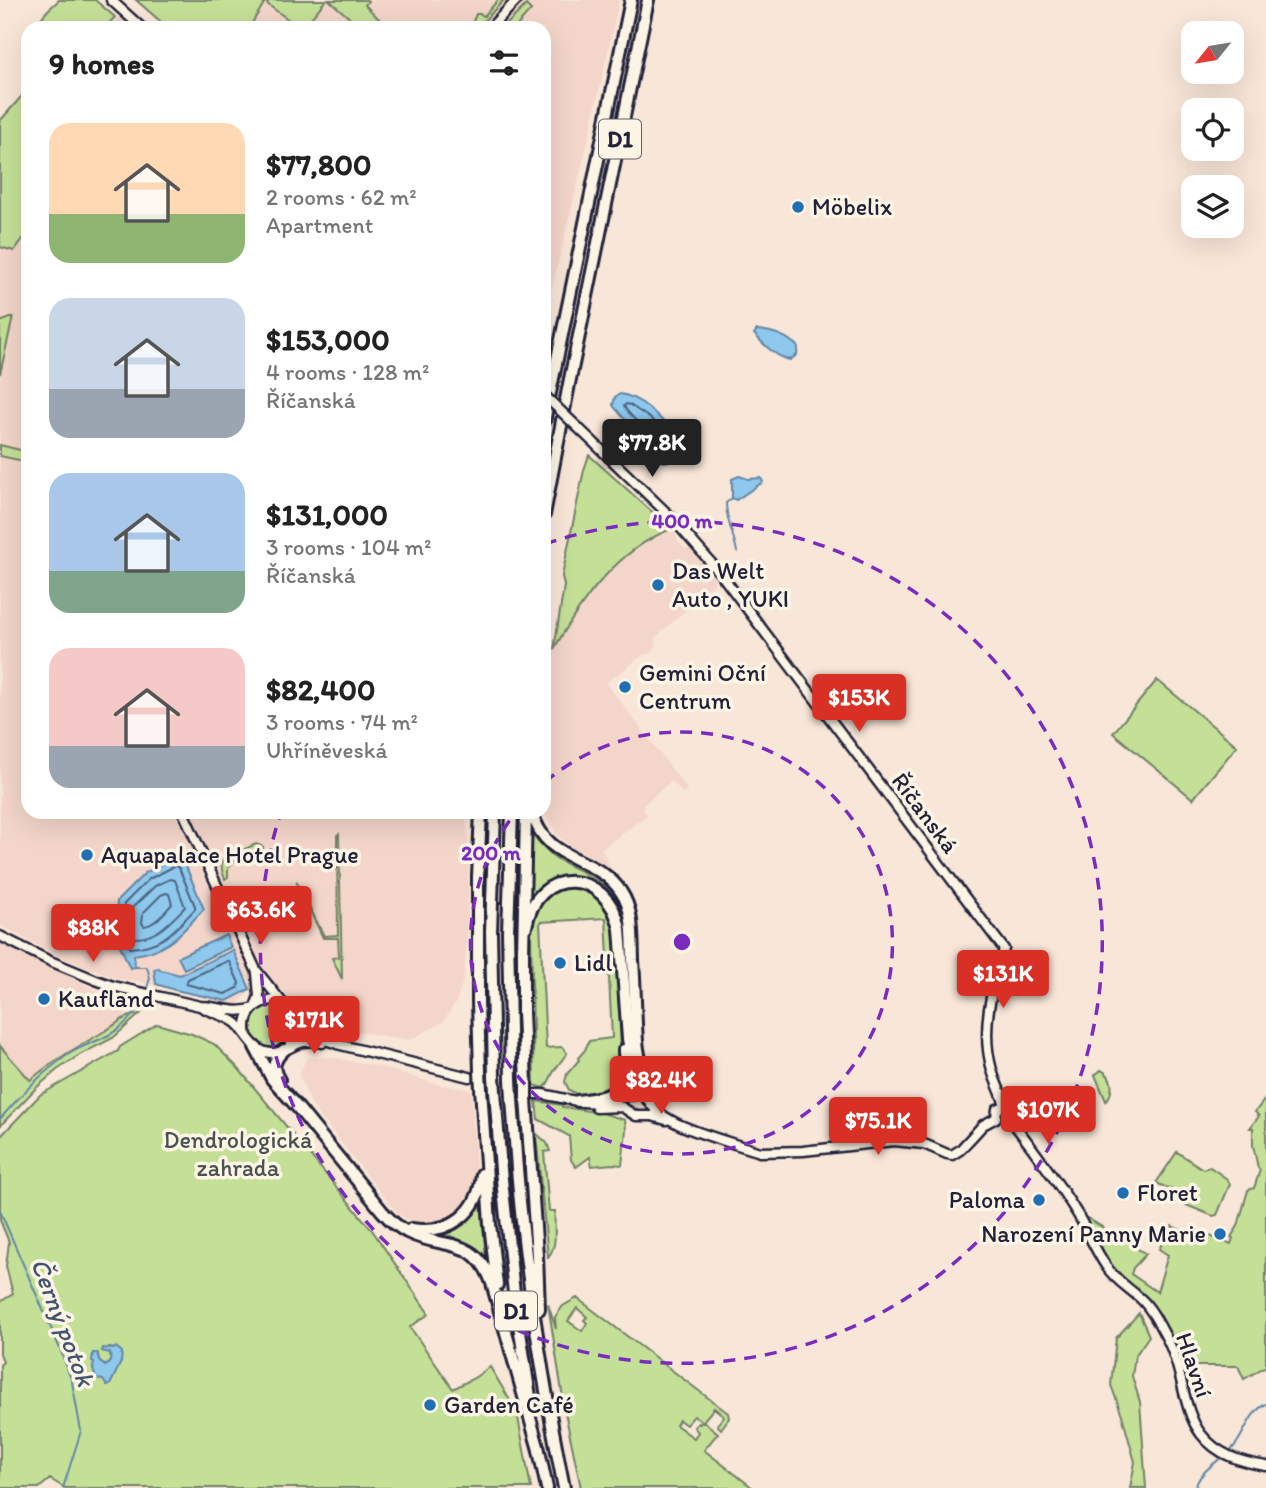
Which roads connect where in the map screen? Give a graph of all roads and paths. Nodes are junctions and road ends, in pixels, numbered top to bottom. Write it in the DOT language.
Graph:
graph roads {
  1 [pos="111,0"];
  2 [pos="517,0"];
  3 [pos="631,0"];
  4 [pos="648,0"];
  5 [pos="134,21"];
  6 [pos="497,21"];
  7 [pos="566,318"];
  8 [pos="551,361"];
  9 [pos="551,389"];
  10 [pos="551,401"];
  11 [pos="551,478"];
  12 [pos="186,819"];
  13 [pos="481,819"];
  14 [pos="495,819"];
  15 [pos="512,819"];
  16 [pos="526,819"];
  17 [pos="535,819"];
  18 [pos="0,936"];
  19 [pos="523,953"];
  20 [pos="256,970"];
  21 [pos="624,998"];
  22 [pos="286,1005"];
  23 [pos="201,1006"];
  24 [pos="254,1007"];
  25 [pos="296,1017"];
  26 [pos="247,1036"];
  27 [pos="337,1044"];
  28 [pos="255,1047"];
  29 [pos="285,1049"];
  30 [pos="475,1074"];
  31 [pos="631,1095"];
  32 [pos="649,1100"];
  33 [pos="578,1101"];
  34 [pos="1005,1106"];
  35 [pos="298,1108"];
  36 [pos="628,1111"];
  37 [pos="642,1116"];
  38 [pos="996,1118"];
  39 [pos="1010,1119"];
  40 [pos="677,1124"];
  41 [pos="484,1137"];
  42 [pos="387,1217"];
  43 [pos="537,1336"];
  44 [pos="507,1343"];
  45 [pos="539,1450"];
  46 [pos="1266,1466"];
  47 [pos="547,1488"];
  48 [pos="564,1488"];
  1 -- 5 [label="street"];
  2 -- 6 [label="street"];
  3 -- 7 [label="highway, D1"];
  4 -- 11 [label="highway, D1"];
  7 -- 8 [label="highway"];
  7 -- 9 [label="highway, D1"];
  10 -- 34 [label="street, Říčanská, bridge"];
  12 -- 20 [label="street"];
  13 -- 30 [label="highway"];
  14 -- 45 [label="highway, D1, bridge"];
  15 -- 43 [label="highway, D1, bridge"];
  16 -- 19 [label="highway"];
  17 -- 32 [label="highway"];
  18 -- 23 [label="street"];
  19 -- 21 [label="highway"];
  19 -- 43 [label="highway, bridge"];
  20 -- 22 [label="street"];
  20 -- 24 [label="street"];
  21 -- 31 [label="highway"];
  21 -- 33 [label="highway"];
  22 -- 24 [label="street"];
  22 -- 25 [label="street"];
  23 -- 24 [label="street"];
  23 -- 26 [label="street"];
  24 -- 26 [label="street"];
  25 -- 27 [label="street"];
  25 -- 29 [label="street"];
  26 -- 28 [label="street"];
  27 -- 29 [label="street"];
  27 -- 30 [label="street"];
  28 -- 29 [label="street"];
  28 -- 35 [label="highway"];
  29 -- 35 [label="highway"];
  30 -- 41 [label="highway, bridge"];
  31 -- 32 [label="street"];
  31 -- 33 [label="street"];
  31 -- 36 [label="street"];
  32 -- 37 [label="street"];
  32 -- 40 [label="street"];
  33 -- 36 [label="street"];
  34 -- 38 [label="street"];
  34 -- 39 [label="street"];
  35 -- 42 [label="highway"];
  36 -- 37 [label="street"];
  37 -- 40 [label="street"];
  38 -- 39 [label="street"];
  38 -- 40 [label="street"];
  39 -- 46 [label="street, Hlavní"];
  41 -- 42 [label="highway"];
  41 -- 44 [label="highway"];
  42 -- 44 [label="highway"];
  43 -- 48 [label="highway, D1"];
  44 -- 45 [label="highway"];
  45 -- 47 [label="highway, D1"];
}
